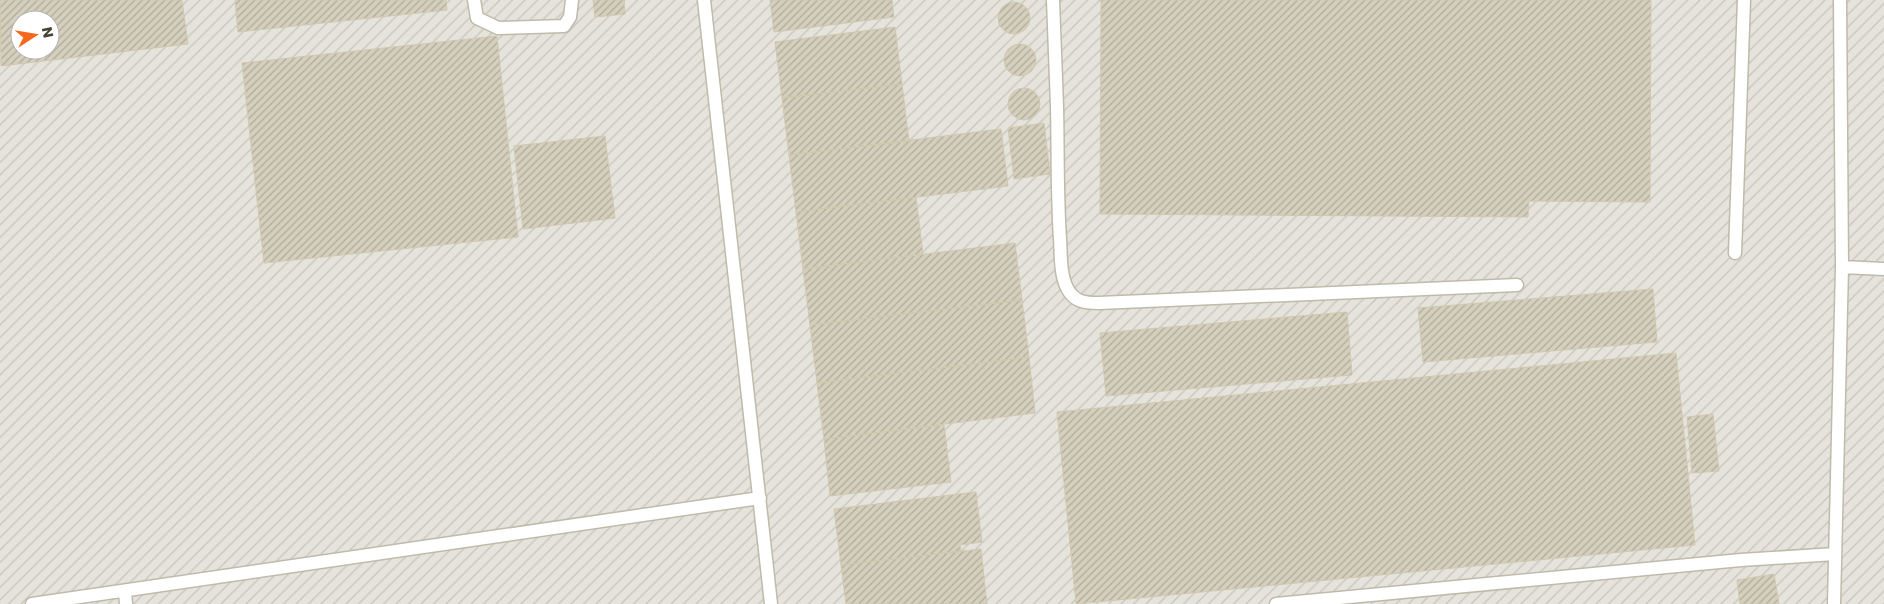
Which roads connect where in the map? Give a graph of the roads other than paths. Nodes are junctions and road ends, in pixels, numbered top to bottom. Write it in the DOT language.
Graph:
graph roads {
  1 [pos="474,0"];
  2 [pos="572,0"];
  3 [pos="704,0"];
  4 [pos="1053,0"];
  5 [pos="1744,0"];
  6 [pos="1840,0"];
  7 [pos="1734,253"];
  8 [pos="1842,267"];
  9 [pos="1884,269"];
  10 [pos="1517,285"];
  11 [pos="760,498"];
  12 [pos="1835,554"];
  13 [pos="126,598"];
  14 [pos="32,604"];
  15 [pos="771,604"];
  16 [pos="1276,604"];
  17 [pos="1834,604"];
  1 -- 2 [label="lane"];
  3 -- 11 [label="lane"];
  4 -- 10 [label="lane"];
  5 -- 7 [label="lane"];
  6 -- 8 [label="lane"];
  8 -- 9 [label="lane"];
  8 -- 12 [label="lane"];
  11 -- 13 [label="lane"];
  11 -- 15 [label="lane"];
  12 -- 16 [label="lane"];
  12 -- 17 [label="lane"];
  13 -- 14 [label="lane"];
}
